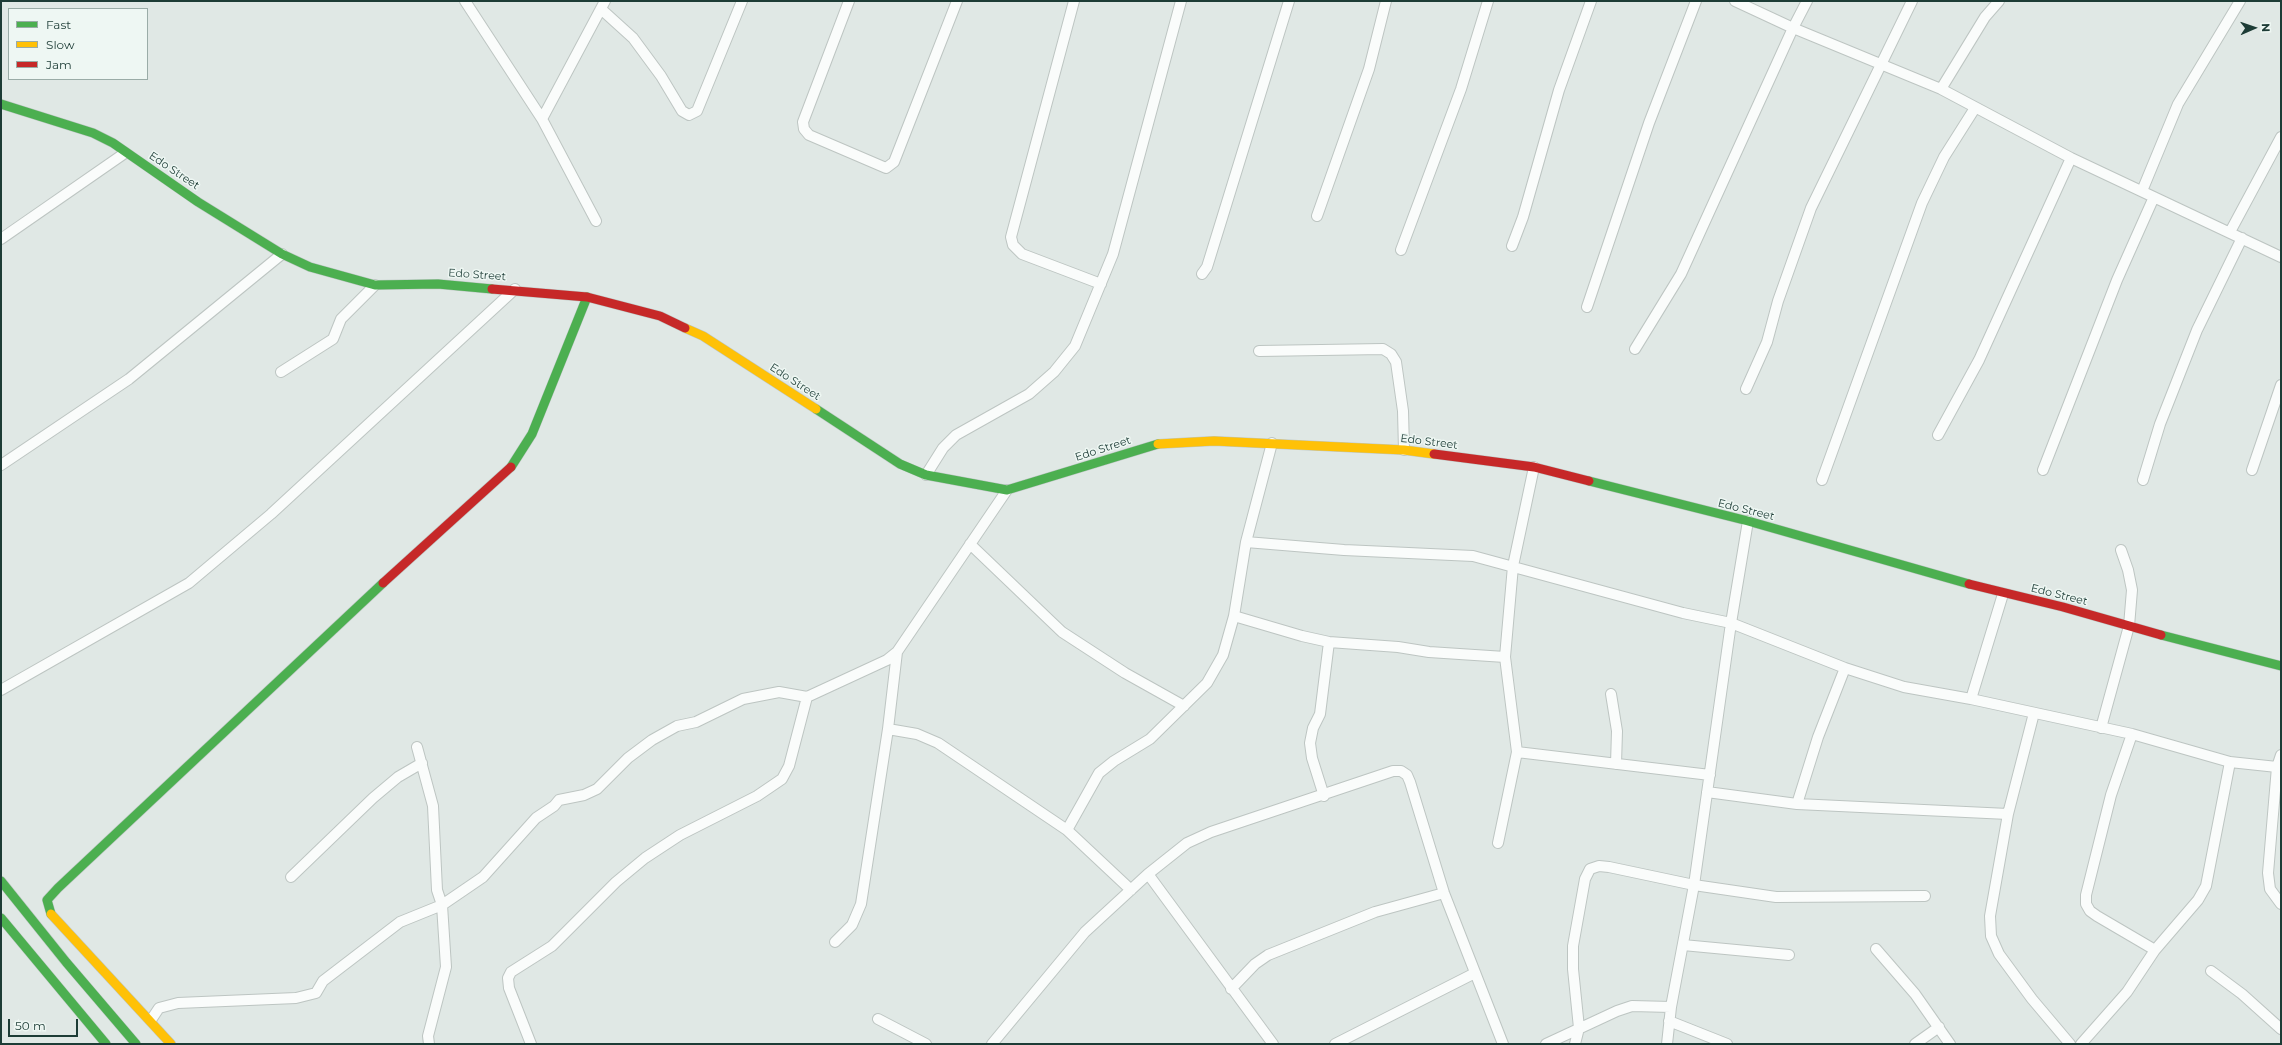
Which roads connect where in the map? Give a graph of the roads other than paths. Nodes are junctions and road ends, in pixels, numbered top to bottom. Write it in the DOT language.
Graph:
graph roads {
  1 [pos="465,1"];
  2 [pos="742,1"];
  3 [pos="849,1"];
  4 [pos="957,1"];
  5 [pos="1074,1"];
  6 [pos="1181,1"];
  7 [pos="1289,1"];
  8 [pos="1386,1"];
  9 [pos="1488,1"];
  10 [pos="1591,1"];
  11 [pos="1696,1"];
  12 [pos="1735,1"];
  13 [pos="1807,1"];
  14 [pos="1912,1"];
  15 [pos="1999,1"];
  16 [pos="2240,1"];
  17 [pos="603,5"];
  18 [pos="1792,28"];
  19 [pos="1882,65"];
  20 [pos="1941,88"];
  21 [pos="1,104"];
  22 [pos="1975,108"];
  23 [pos="542,119"];
  24 [pos="2281,137"];
  25 [pos="125,152"];
  26 [pos="2071,158"];
  27 [pos="2142,191"];
  28 [pos="2154,196"];
  29 [pos="1317,216"];
  30 [pos="596,221"];
  31 [pos="2230,232"];
  32 [pos="2242,238"];
  33 [pos="1,239"];
  34 [pos="1512,246"];
  35 [pos="1401,250"];
  36 [pos="282,254"];
  37 [pos="2281,257"];
  38 [pos="1202,274"];
  39 [pos="1101,284"];
  40 [pos="375,285"];
  41 [pos="515,289"];
  42 [pos="587,297"];
  43 [pos="1587,307"];
  44 [pos="1635,349"];
  45 [pos="1259,351"];
  46 [pos="281,372"];
  47 [pos="2281,386"];
  48 [pos="1746,389"];
  49 [pos="1938,435"];
  50 [pos="1272,443"];
  51 [pos="1404,450"];
  52 [pos="1,465"];
  53 [pos="1534,467"];
  54 [pos="2043,470"];
  55 [pos="2252,470"];
  56 [pos="926,475"];
  57 [pos="1822,480"];
  58 [pos="2143,480"];
  59 [pos="1007,490"];
  60 [pos="1748,522"];
  61 [pos="1246,542"];
  62 [pos="970,544"];
  63 [pos="2121,550"];
  64 [pos="1513,566"];
  65 [pos="2003,594"];
  66 [pos="1234,616"];
  67 [pos="1731,623"];
  68 [pos="2129,626"];
  69 [pos="1329,642"];
  70 [pos="897,652"];
  71 [pos="1505,657"];
  72 [pos="2281,666"];
  73 [pos="1845,668"];
  74 [pos="1,690"];
  75 [pos="1611,694"];
  76 [pos="807,697"];
  77 [pos="1971,699"];
  78 [pos="1184,706"];
  79 [pos="2034,713"];
  80 [pos="2101,728"];
  81 [pos="888,730"];
  82 [pos="2132,734"];
  83 [pos="417,747"];
  84 [pos="1517,752"];
  85 [pos="2281,755"];
  86 [pos="2230,762"];
  87 [pos="422,763"];
  88 [pos="1616,764"];
  89 [pos="2277,766"];
  90 [pos="1710,774"];
  91 [pos="1707,792"];
  92 [pos="1324,796"];
  93 [pos="1797,804"];
  94 [pos="2008,814"];
  95 [pos="1068,830"];
  96 [pos="1498,843"];
  97 [pos="1148,874"];
  98 [pos="291,877"];
  99 [pos="1,881"];
  100 [pos="1694,885"];
  101 [pos="1131,890"];
  102 [pos="1444,893"];
  103 [pos="1925,896"];
  104 [pos="2281,904"];
  105 [pos="442,905"];
  106 [pos="1,918"];
  107 [pos="836,942"];
  108 [pos="1683,945"];
  109 [pos="1876,949"];
  110 [pos="2155,950"];
  111 [pos="1789,955"];
  112 [pos="2211,971"];
  113 [pos="1476,973"];
  114 [pos="1231,989"];
  115 [pos="1671,1007"];
  116 [pos="878,1019"];
  117 [pos="151,1020"];
  118 [pos="1669,1021"];
  119 [pos="1939,1027"];
  120 [pos="1579,1028"];
  121 [pos="2281,1029"];
  122 [pos="106,1044"];
  123 [pos="136,1044"];
  124 [pos="171,1044"];
  125 [pos="429,1044"];
  126 [pos="531,1044"];
  127 [pos="926,1044"];
  128 [pos="992,1044"];
  129 [pos="1273,1044"];
  130 [pos="1335,1044"];
  131 [pos="1503,1044"];
  132 [pos="1546,1044"];
  133 [pos="1575,1044"];
  134 [pos="1667,1044"];
  135 [pos="1727,1044"];
  136 [pos="1915,1044"];
  137 [pos="1950,1044"];
  138 [pos="2070,1044"];
  139 [pos="2081,1044"];
  1 -- 23 [label="street"];
  2 -- 17 [label="street"];
  3 -- 4 [label="street"];
  5 -- 39 [label="street"];
  6 -- 39 [label="street"];
  7 -- 38 [label="street"];
  8 -- 29 [label="street"];
  9 -- 35 [label="street"];
  10 -- 34 [label="street"];
  11 -- 43 [label="street"];
  12 -- 18 [label="street"];
  13 -- 18 [label="street"];
  14 -- 19 [label="street"];
  15 -- 20 [label="street"];
  16 -- 27 [label="street"];
  17 -- 23 [label="street"];
  18 -- 19 [label="street"];
  18 -- 44 [label="street"];
  19 -- 20 [label="street"];
  19 -- 48 [label="street"];
  20 -- 22 [label="street"];
  21 -- 25 [label="main road, Edo Street"];
  22 -- 26 [label="street"];
  22 -- 57 [label="street"];
  23 -- 30 [label="street"];
  24 -- 31 [label="street"];
  25 -- 33 [label="street"];
  25 -- 36 [label="main road, Edo Street"];
  26 -- 27 [label="street"];
  26 -- 49 [label="street"];
  27 -- 28 [label="street"];
  28 -- 31 [label="street"];
  28 -- 54 [label="street"];
  31 -- 32 [label="street"];
  32 -- 37 [label="street"];
  32 -- 58 [label="street"];
  36 -- 40 [label="main road, Edo Street"];
  36 -- 52 [label="street"];
  39 -- 56 [label="street"];
  40 -- 41 [label="main road, Edo Street"];
  40 -- 46 [label="street"];
  41 -- 42 [label="main road, Edo Street"];
  41 -- 74 [label="street"];
  42 -- 56 [label="main road, Edo Street"];
  42 -- 117 [label="main road"];
  45 -- 51 [label="street"];
  47 -- 55 [label="street"];
  50 -- 51 [label="main road, Edo Street"];
  50 -- 59 [label="main road, Edo Street"];
  50 -- 61 [label="street"];
  51 -- 53 [label="main road, Edo Street"];
  53 -- 60 [label="main road, Edo Street"];
  53 -- 64 [label="street"];
  56 -- 59 [label="main road, Edo Street"];
  59 -- 62 [label="street"];
  60 -- 65 [label="main road, Edo Street"];
  60 -- 67 [label="street"];
  61 -- 64 [label="street"];
  61 -- 66 [label="street"];
  62 -- 70 [label="street"];
  62 -- 78 [label="street"];
  63 -- 68 [label="street"];
  64 -- 67 [label="street"];
  64 -- 71 [label="street"];
  65 -- 68 [label="main road, Edo Street"];
  65 -- 77 [label="street"];
  66 -- 69 [label="street"];
  66 -- 78 [label="street"];
  67 -- 73 [label="street"];
  67 -- 90 [label="street"];
  68 -- 72 [label="main road, Edo Street"];
  68 -- 80 [label="street"];
  69 -- 71 [label="street"];
  69 -- 92 [label="street"];
  70 -- 76 [label="street"];
  70 -- 81 [label="street"];
  71 -- 84 [label="street"];
  73 -- 77 [label="street"];
  73 -- 93 [label="street"];
  75 -- 88 [label="street"];
  76 -- 105 [label="street"];
  76 -- 126 [label="street"];
  77 -- 79 [label="street"];
  78 -- 95 [label="street"];
  79 -- 80 [label="street"];
  79 -- 94 [label="street"];
  80 -- 82 [label="street"];
  81 -- 95 [label="street"];
  81 -- 107 [label="street"];
  82 -- 86 [label="street"];
  82 -- 110 [label="street"];
  83 -- 87 [label="street"];
  84 -- 88 [label="street"];
  84 -- 96 [label="street"];
  85 -- 89 [label="street"];
  86 -- 89 [label="street"];
  86 -- 110 [label="street"];
  87 -- 98 [label="street"];
  87 -- 105 [label="street"];
  88 -- 90 [label="street"];
  89 -- 104 [label="street"];
  90 -- 91 [label="street"];
  91 -- 93 [label="street"];
  91 -- 100 [label="street"];
  92 -- 97 [label="street"];
  92 -- 102 [label="street"];
  93 -- 94 [label="street"];
  94 -- 138 [label="street"];
  95 -- 101 [label="street"];
  97 -- 101 [label="street"];
  97 -- 114 [label="street"];
  99 -- 123 [label="main road"];
  100 -- 103 [label="street"];
  100 -- 108 [label="street"];
  100 -- 120 [label="street"];
  101 -- 128 [label="street"];
  102 -- 113 [label="street"];
  102 -- 114 [label="street"];
  105 -- 117 [label="street"];
  105 -- 125 [label="street"];
  106 -- 122 [label="main road"];
  108 -- 111 [label="street"];
  108 -- 115 [label="street"];
  109 -- 119 [label="street"];
  110 -- 139 [label="street"];
  112 -- 121 [label="street"];
  113 -- 130 [label="street"];
  113 -- 131 [label="street"];
  114 -- 129 [label="street"];
  115 -- 118 [label="street"];
  115 -- 120 [label="street"];
  116 -- 127 [label="street"];
  117 -- 124 [label="main road"];
  118 -- 134 [label="street"];
  118 -- 135 [label="street"];
  119 -- 136 [label="street"];
  119 -- 137 [label="street"];
  120 -- 132 [label="street"];
  120 -- 133 [label="street"];
}
